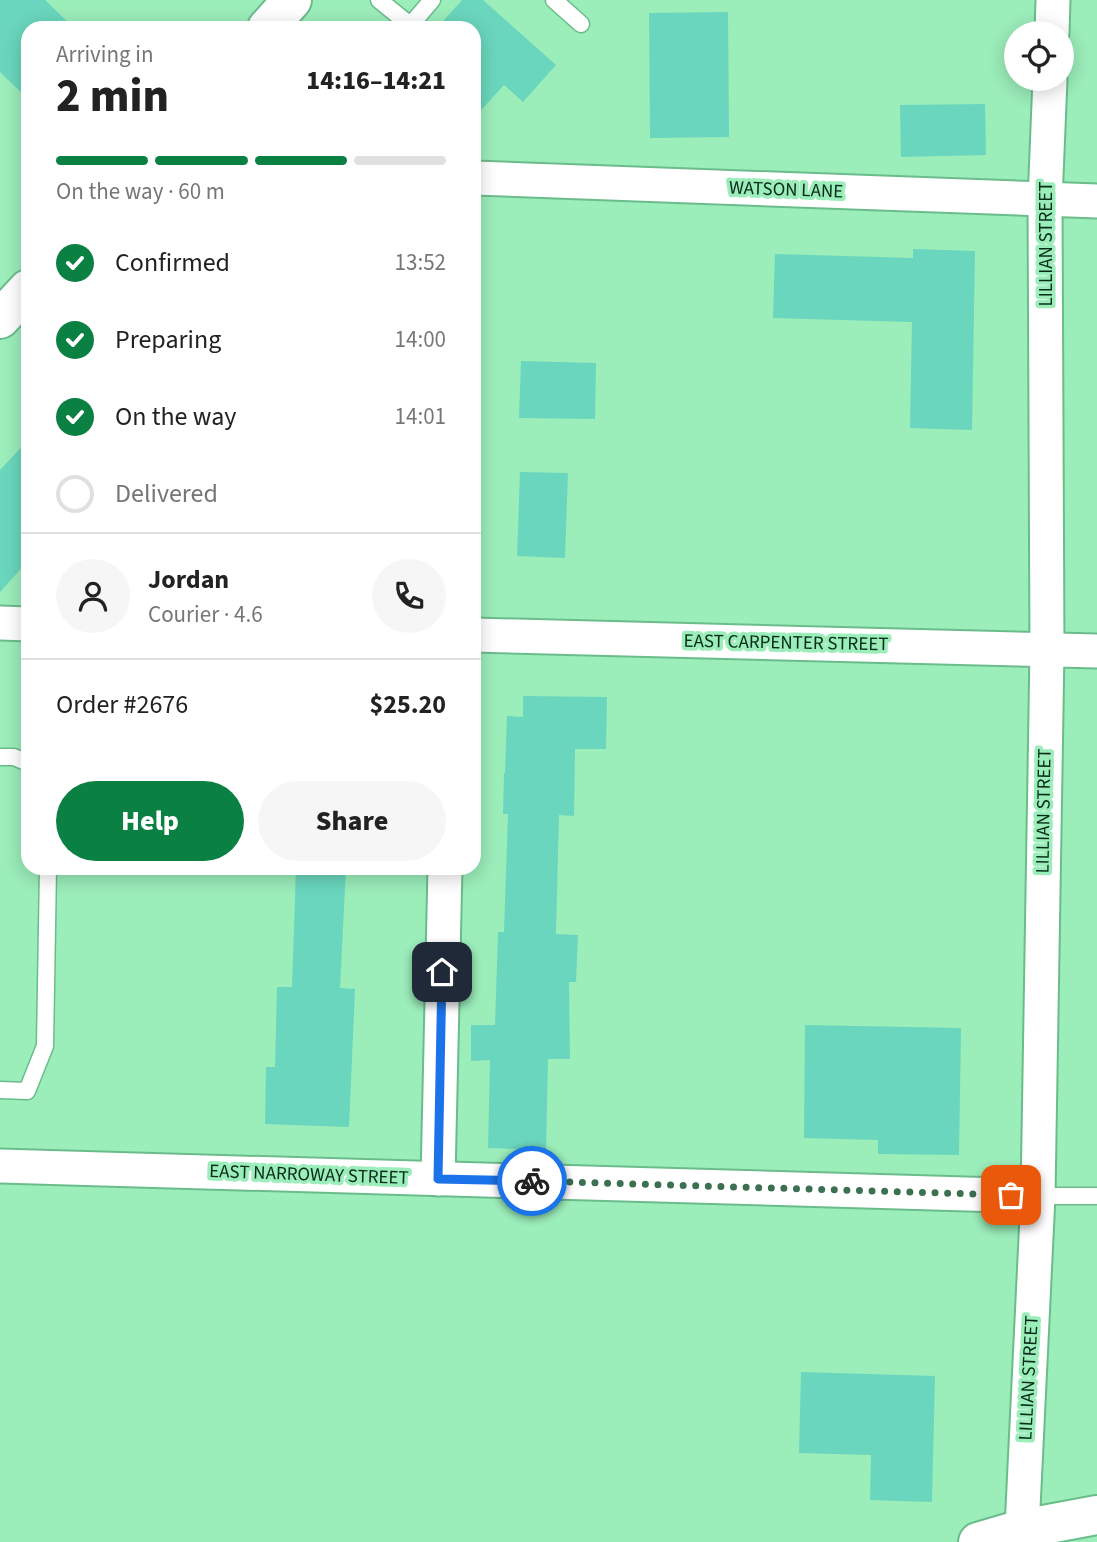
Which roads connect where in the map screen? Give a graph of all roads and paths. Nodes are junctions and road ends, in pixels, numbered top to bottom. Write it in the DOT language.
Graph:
graph roads {
  1 [pos="292,0"];
  2 [pos="379,0"];
  3 [pos="432,0"];
  4 [pos="554,0"];
  5 [pos="1053,0"];
  6 [pos="273,21"];
  7 [pos="402,21"];
  8 [pos="414,21"];
  9 [pos="1052,21"];
  10 [pos="581,24"];
  11 [pos="1050,91"];
  12 [pos="481,178"];
  13 [pos="1045,201"];
  14 [pos="1097,201"];
  15 [pos="0,623"];
  16 [pos="21,624"];
  17 [pos="481,635"];
  18 [pos="1047,650"];
  19 [pos="1097,651"];
  20 [pos="0,757"];
  21 [pos="21,760"];
  22 [pos="48,875"];
  23 [pos="445,875"];
  24 [pos="0,1090"];
  25 [pos="0,1166"];
  26 [pos="438,1179"];
  27 [pos="1038,1196"];
  28 [pos="1097,1196"];
  29 [pos="1097,1515"];
  30 [pos="1020,1535"];
  31 [pos="978,1542"];
  1 -- 6 [label="street"];
  2 -- 7 [label="lane"];
  3 -- 8 [label="lane"];
  4 -- 10 [label="lane"];
  5 -- 9 [label="street"];
  11 -- 13 [label="street, LILLIAN STREET"];
  12 -- 13 [label="street, WATSON LANE"];
  13 -- 14 [label="street, WATSON LANE"];
  13 -- 18 [label="street, LILLIAN STREET"];
  15 -- 16 [label="street"];
  17 -- 18 [label="street, EAST CARPENTER STREET"];
  18 -- 19 [label="street, EAST CARPENTER STREET"];
  18 -- 27 [label="street, LILLIAN STREET"];
  20 -- 21 [label="lane"];
  22 -- 24 [label="lane"];
  23 -- 26 [label="street"];
  25 -- 26 [label="street, EAST NARROWAY STREET"];
  26 -- 27 [label="street, EAST NARROWAY STREET"];
  27 -- 28 [label="lane"];
  27 -- 30 [label="street, LILLIAN STREET"];
  29 -- 30 [label="street"];
  30 -- 31 [label="street"];
}
